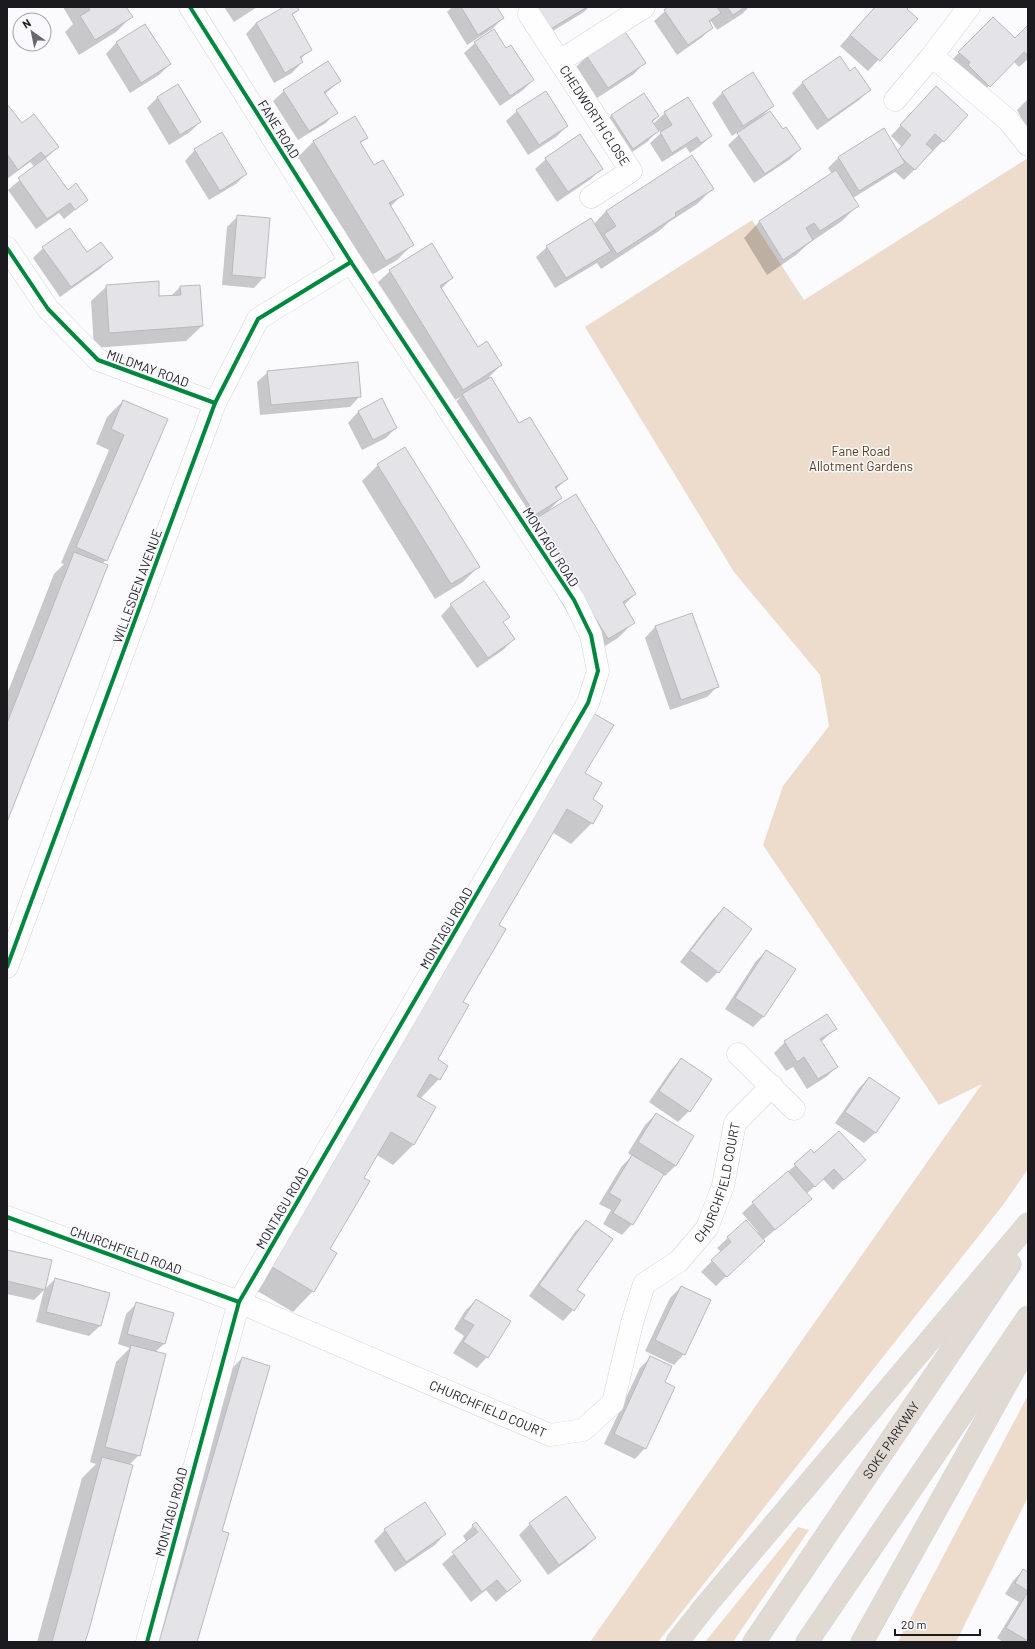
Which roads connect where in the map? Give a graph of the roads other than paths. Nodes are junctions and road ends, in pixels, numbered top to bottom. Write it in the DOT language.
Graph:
graph roads {
  1 [pos="190,7"];
  2 [pos="644,7"];
  3 [pos="968,7"];
  4 [pos="529,14"];
  5 [pos="932,56"];
  6 [pos="560,61"];
  7 [pos="895,100"];
  8 [pos="1028,145"];
  9 [pos="591,197"];
  10 [pos="7,248"];
  11 [pos="351,262"];
  12 [pos="215,403"];
  13 [pos="7,967"];
  14 [pos="738,1054"];
  15 [pos="772,1086"];
  16 [pos="794,1109"];
  17 [pos="7,1217"];
  18 [pos="1028,1224"];
  19 [pos="1028,1238"];
  20 [pos="239,1302"];
  21 [pos="1028,1317"];
  22 [pos="1028,1345"];
  23 [pos="147,1642"];
  24 [pos="677,1642"];
  25 [pos="754,1642"];
  26 [pos="807,1642"];
  27 [pos="862,1642"];
  1 -- 11 [label="street, FANE ROAD"];
  2 -- 6 [label="street, CHEDWORTH CLOSE"];
  3 -- 5 [label="street"];
  4 -- 6 [label="street, CHEDWORTH CLOSE"];
  5 -- 7 [label="street"];
  5 -- 8 [label="street"];
  6 -- 9 [label="street, CHEDWORTH CLOSE"];
  10 -- 12 [label="street, MILDMAY ROAD"];
  11 -- 12 [label="street, WILLESDEN AVENUE"];
  11 -- 20 [label="street, MONTAGU ROAD"];
  12 -- 13 [label="street, WILLESDEN AVENUE"];
  14 -- 15 [label="street"];
  15 -- 16 [label="street"];
  15 -- 20 [label="street, CHURCHFIELD COURT"];
  17 -- 20 [label="street, CHURCHFIELD ROAD"];
  18 -- 24 [label="highway"];
  19 -- 25 [label="highway, SOKE PARKWAY"];
  20 -- 23 [label="street, MONTAGU ROAD"];
  21 -- 26 [label="highway"];
  22 -- 27 [label="highway"];
}
